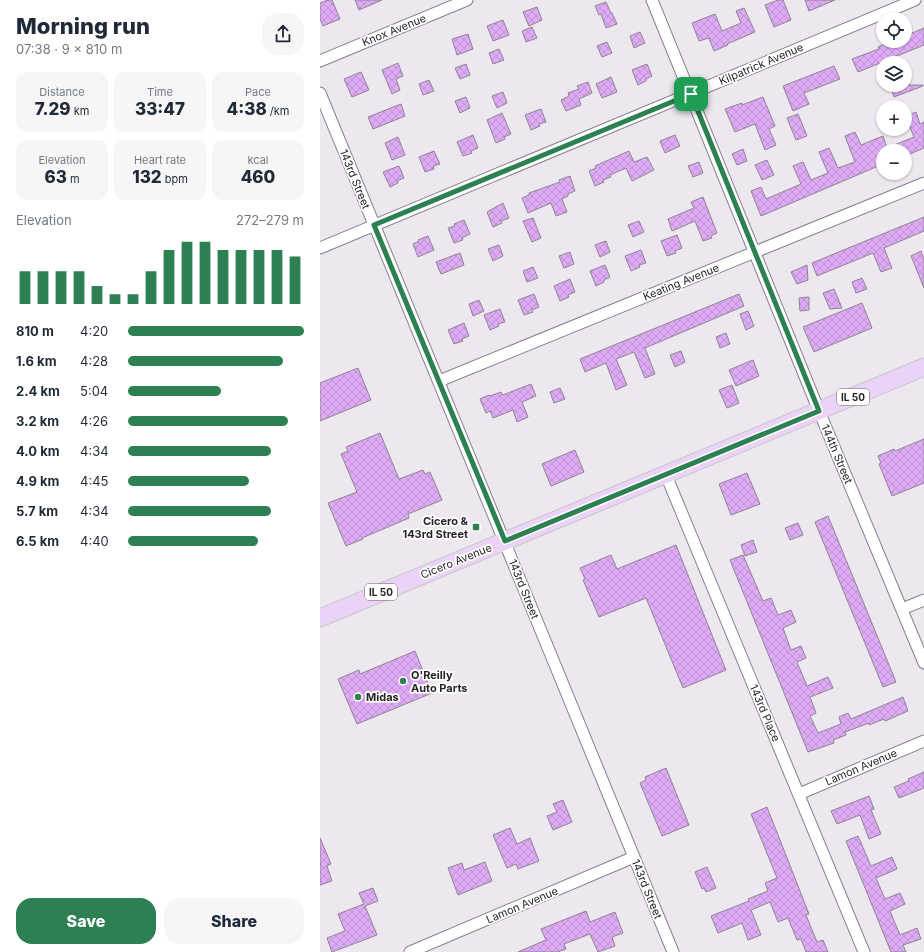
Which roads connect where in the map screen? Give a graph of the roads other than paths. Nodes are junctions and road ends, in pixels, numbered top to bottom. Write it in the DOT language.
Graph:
graph roads {
  1 [pos="467,0"];
  2 [pos="652,0"];
  3 [pos="915,0"];
  4 [pos="320,61"];
  5 [pos="320,94"];
  6 [pos="691,94"];
  7 [pos="924,182"];
  8 [pos="374,225"];
  9 [pos="320,248"];
  10 [pos="755,251"];
  11 [pos="924,367"];
  12 [pos="439,381"];
  13 [pos="819,411"];
  14 [pos="666,475"];
  15 [pos="505,541"];
  16 [pos="924,600"];
  17 [pos="902,609"];
  18 [pos="320,618"];
  19 [pos="924,663"];
  20 [pos="924,741"];
  21 [pos="799,794"];
  22 [pos="634,857"];
  23 [pos="410,952"];
  24 [pos="673,952"];
  25 [pos="864,952"];
  1 -- 4 [label="street, Knox Avenue"];
  2 -- 6 [label="street, 144th Street"];
  3 -- 6 [label="street, Kilpatrick Avenue"];
  5 -- 8 [label="street, 143rd Street"];
  6 -- 8 [label="street, Kilpatrick Avenue"];
  6 -- 10 [label="street, 144th Street"];
  7 -- 10 [label="street, Keating Avenue"];
  8 -- 9 [label="street, Kilpatrick Avenue"];
  8 -- 12 [label="street, 143rd Street"];
  10 -- 12 [label="street, Keating Avenue"];
  10 -- 13 [label="street, 144th Street"];
  11 -- 13 [label="main road, Cicero Avenue / IL 50"];
  12 -- 15 [label="street, 143rd Street"];
  13 -- 14 [label="main road, Cicero Avenue / IL 50"];
  13 -- 17 [label="street, 144th Street"];
  14 -- 15 [label="main road, Cicero Avenue / IL 50"];
  14 -- 21 [label="street, 143rd Place"];
  15 -- 18 [label="main road, Cicero Avenue / IL 50"];
  15 -- 22 [label="street, 143rd Street"];
  16 -- 17 [label="street"];
  17 -- 19 [label="street, 144th Street"];
  20 -- 21 [label="street, Lamon Avenue"];
  21 -- 25 [label="street, 143rd Place"];
  22 -- 23 [label="street, Lamon Avenue"];
  22 -- 24 [label="street, 143rd Street"];
}
